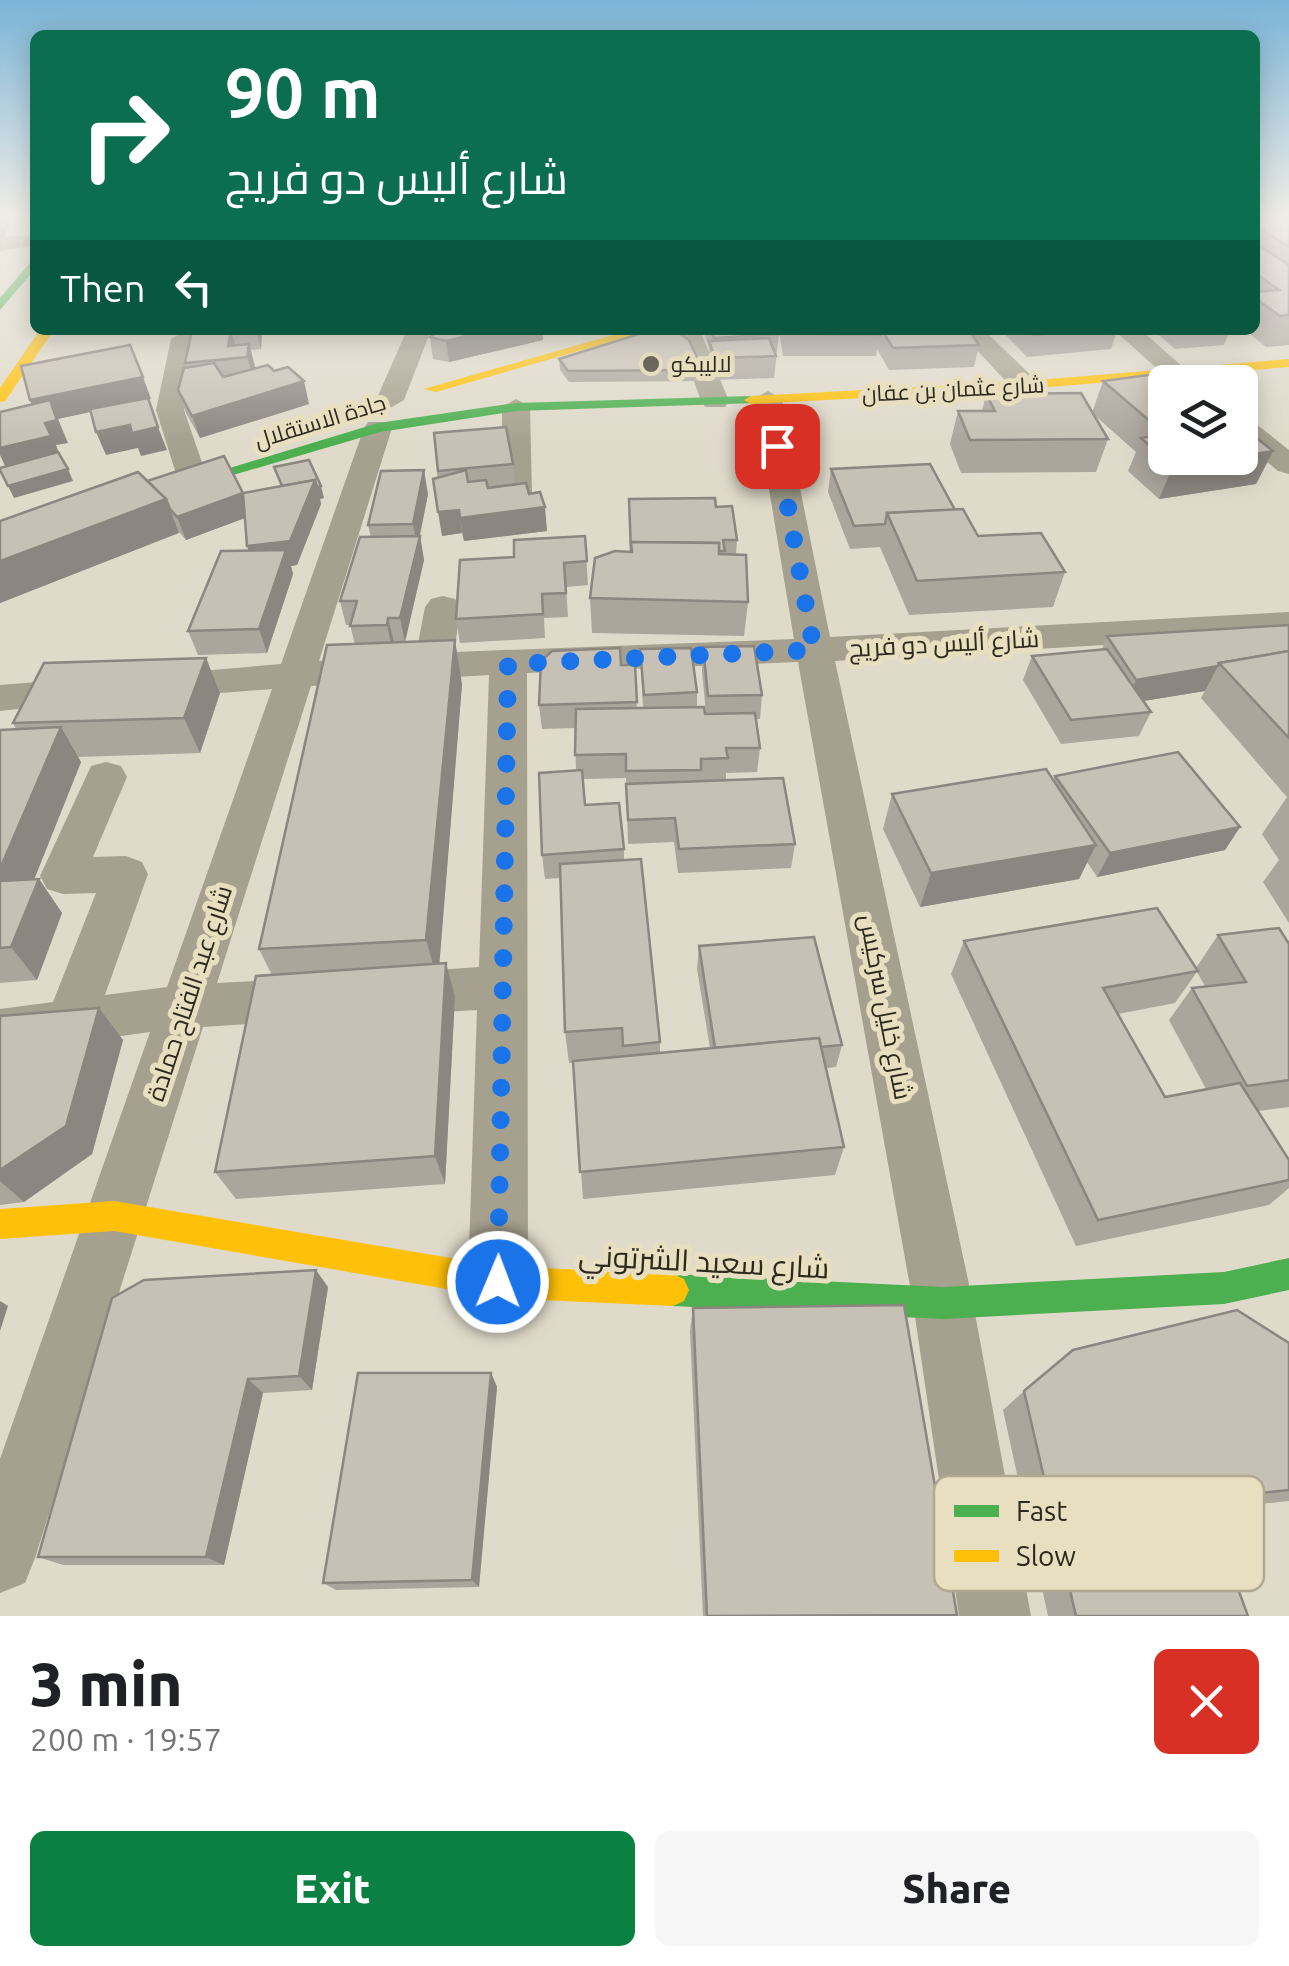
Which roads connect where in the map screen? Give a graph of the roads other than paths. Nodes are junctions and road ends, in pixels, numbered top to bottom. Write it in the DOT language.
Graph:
graph roads {
  1 [pos="44,335"];
  2 [pos="417,335"];
  3 [pos="627,335"];
  4 [pos="690,335"];
  5 [pos="975,335"];
  6 [pos="1132,335"];
  7 [pos="184,338"];
  8 [pos="566,352"];
  9 [pos="1289,363"];
  10 [pos="1167,365"];
  11 [pos="1258,367"];
  12 [pos="1148,380"];
  13 [pos="1025,385"];
  14 [pos="0,398"];
  15 [pos="768,399"];
  16 [pos="715,400"];
  17 [pos="557,404"];
  18 [pos="516,407"];
  19 [pos="384,414"];
  20 [pos="1258,439"];
  21 [pos="1289,464"];
  22 [pos="190,470"];
  23 [pos="150,474"];
  24 [pos="517,495"];
  25 [pos="140,499"];
  26 [pos="443,607"];
  27 [pos="1289,623"];
  28 [pos="814,650"];
  29 [pos="508,664"];
  30 [pos="434,665"];
  31 [pos="293,674"];
  32 [pos="0,698"];
  33 [pos="106,777"];
  34 [pos="504,988"];
  35 [pos="185,1006"];
  36 [pos="71,1020"];
  37 [pos="0,1031"];
  38 [pos="114,1216"];
  39 [pos="0,1224"];
  40 [pos="1289,1274"];
  41 [pos="498,1282"];
  42 [pos="943,1304"];
  43 [pos="972,1476"];
  44 [pos="0,1558"];
  45 [pos="991,1591"];
  46 [pos="995,1616"];
  1 -- 14 [label="main road"];
  2 -- 19 [label="street, شارع عبد الفتاح حمادة"];
  3 -- 8 [label="main road, جادة الاستقلال"];
  4 -- 16 [label="street"];
  5 -- 13 [label="street"];
  6 -- 10 [label="street"];
  7 -- 22 [label="street"];
  8 -- 17 [label="main road"];
  8 -- 19 [label="main road, جادة الاستقلال"];
  9 -- 11 [label="main road, شارع عثمان بن عفان"];
  12 -- 13 [label="main road, شارع عثمان بن عفان"];
  13 -- 15 [label="main road, شارع عثمان بن عفان"];
  15 -- 16 [label="main road, شارع عثمان بن عفان"];
  15 -- 28 [label="street, شارع خليل سركيس"];
  16 -- 17 [label="main road, شارع عثمان بن عفان"];
  17 -- 18 [label="main road, شارع عثمان بن عفان"];
  18 -- 19 [label="main road, شارع عثمان بن عفان"];
  18 -- 24 [label="street"];
  19 -- 22 [label="main road, جادة الاستقلال"];
  19 -- 31 [label="street, شارع عبد الفتاح حمادة"];
  20 -- 21 [label="street"];
  22 -- 23 [label="main road, جادة الاستقلال"];
  22 -- 25 [label="main road, جادة الاستقلال"];
  26 -- 30 [label="street"];
  27 -- 28 [label="street, شارع أليس دو فريج"];
  28 -- 29 [label="street, شارع أليس دو فريج"];
  28 -- 42 [label="street, شارع خليل سركيس"];
  29 -- 30 [label="street, شارع أليس دو فريج"];
  29 -- 34 [label="street"];
  30 -- 31 [label="street, شارع أليس دو فريج"];
  31 -- 32 [label="street, شارع أليس دو فريج"];
  31 -- 35 [label="street, شارع عبد الفتاح حمادة"];
  33 -- 36 [label="street"];
  34 -- 35 [label="street"];
  34 -- 41 [label="street"];
  35 -- 36 [label="street"];
  35 -- 38 [label="street, شارع عبد الفتاح حمادة"];
  36 -- 37 [label="street"];
  38 -- 39 [label="main road, شارع سعيد الشرتوني"];
  38 -- 41 [label="main road, شارع سعيد الشرتوني"];
  38 -- 44 [label="street, شارع عبد الفتاح حمادة"];
  40 -- 42 [label="main road, شارع سعيد الشرتوني"];
  41 -- 42 [label="main road, شارع سعيد الشرتوني"];
  42 -- 43 [label="street, شارع خليل سركيس"];
  45 -- 46 [label="street, شارع خليل سركيس"];
}
